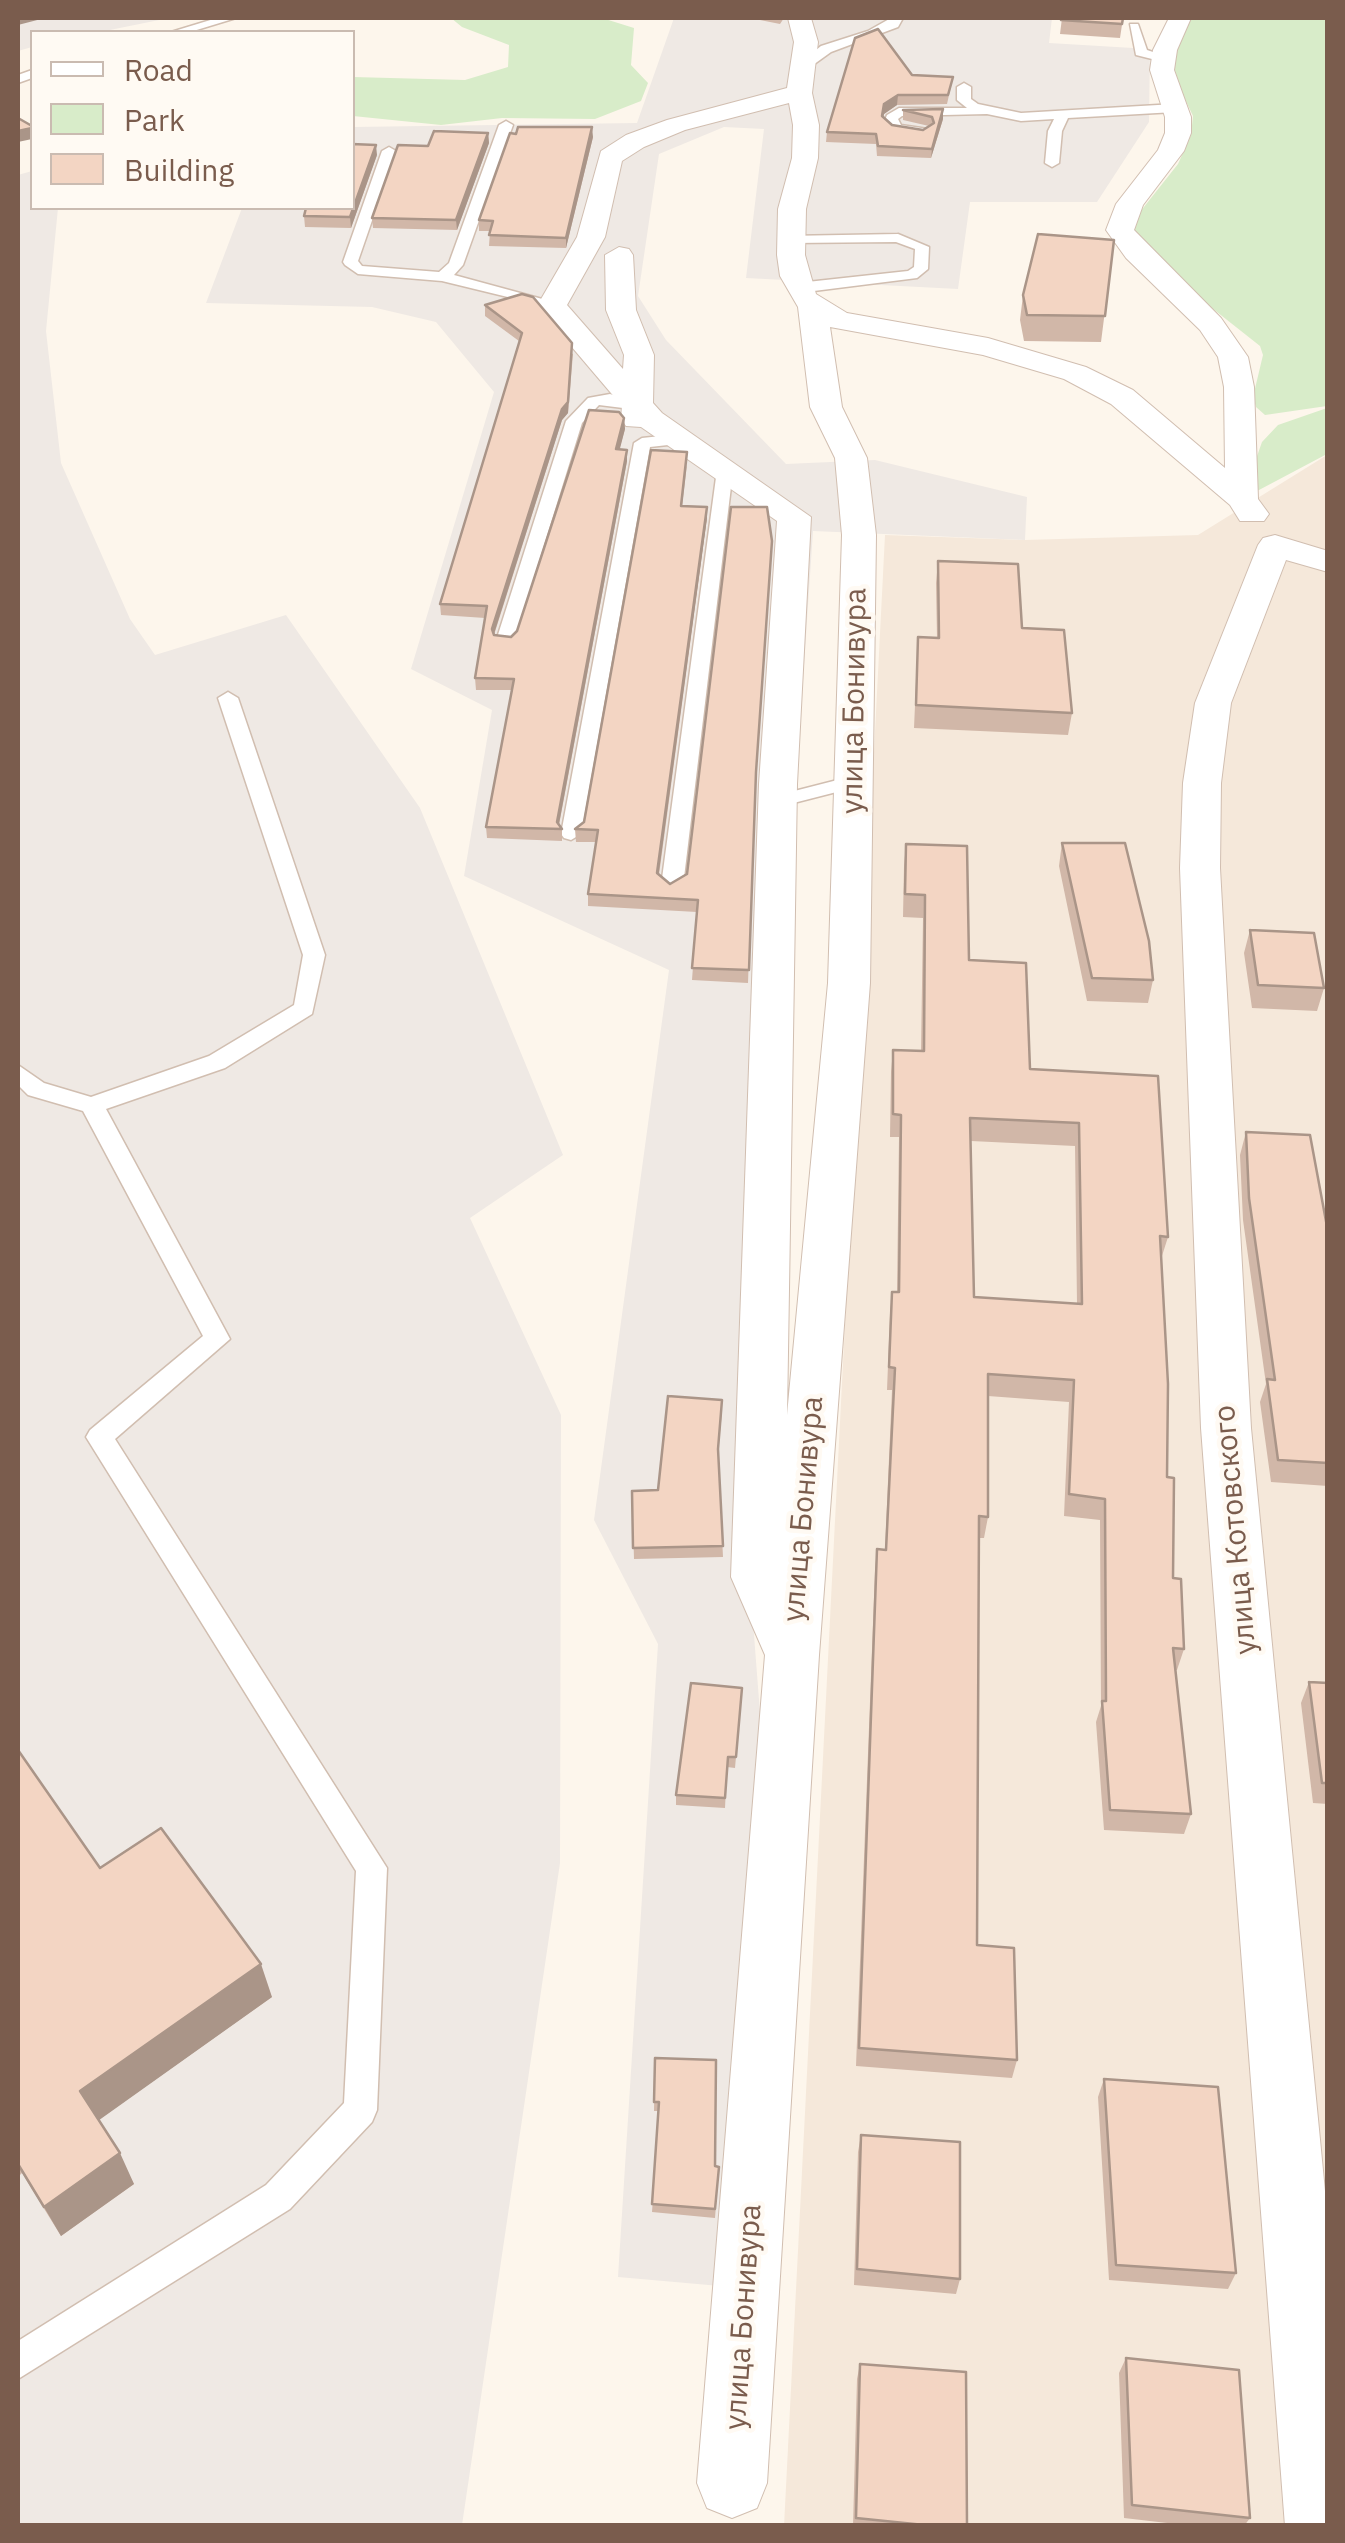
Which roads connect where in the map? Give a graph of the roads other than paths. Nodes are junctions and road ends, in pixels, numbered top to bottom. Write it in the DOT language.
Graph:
graph roads {
  1 [pos="230,18"];
  2 [pos="800,18"];
  3 [pos="897,18"];
  4 [pos="1180,18"];
  5 [pos="1134,27"];
  6 [pos="185,30"];
  7 [pos="1163,60"];
  8 [pos="800,80"];
  9 [pos="964,87"];
  10 [pos="1176,108"];
  11 [pos="992,112"];
  12 [pos="1062,116"];
  13 [pos="506,124"];
  14 [pos="923,132"];
  15 [pos="389,151"];
  16 [pos="1052,164"];
  17 [pos="791,240"];
  18 [pos="619,255"];
  19 [pos="442,277"];
  20 [pos="805,298"];
  21 [pos="552,306"];
  22 [pos="638,414"];
  23 [pos="680,440"];
  24 [pos="725,470"];
  25 [pos="1242,499"];
  26 [pos="1276,544"];
  27 [pos="1328,562"];
  28 [pos="505,641"];
  29 [pos="228,698"];
  30 [pos="853,782"];
  31 [pos="778,800"];
  32 [pos="571,834"];
  33 [pos="672,886"];
  34 [pos="18,1073"];
  35 [pos="92,1105"];
  36 [pos="792,1654"];
  37 [pos="18,2360"];
  38 [pos="730,2497"];
  39 [pos="1321,2526"];
  1 -- 6 [label="lane"];
  2 -- 8 [label="street, улица Бонивура"];
  3 -- 8 [label="lane"];
  4 -- 7 [label="street"];
  5 -- 7 [label="lane"];
  7 -- 10 [label="street"];
  8 -- 17 [label="street, улица Бонивура"];
  8 -- 21 [label="street"];
  9 -- 11 [label="lane"];
  10 -- 12 [label="lane"];
  10 -- 25 [label="street"];
  11 -- 12 [label="lane"];
  11 -- 14 [label="lane"];
  12 -- 16 [label="lane"];
  13 -- 19 [label="lane"];
  15 -- 19 [label="lane"];
  17 -- 20 [label="street, улица Бонивура"];
  17 -- 20 [label="lane"];
  18 -- 22 [label="street"];
  19 -- 21 [label="lane"];
  20 -- 25 [label="street"];
  20 -- 30 [label="street, улица Бонивура"];
  21 -- 22 [label="street"];
  22 -- 23 [label="street"];
  22 -- 28 [label="lane"];
  23 -- 24 [label="street"];
  23 -- 32 [label="lane"];
  24 -- 31 [label="street"];
  24 -- 33 [label="lane"];
  25 -- 26 [label="street"];
  26 -- 27 [label="street"];
  26 -- 39 [label="street, улица Котовского"];
  29 -- 35 [label="lane"];
  30 -- 31 [label="lane"];
  30 -- 36 [label="street, улица Бонивура"];
  31 -- 36 [label="street"];
  34 -- 35 [label="lane"];
  35 -- 37 [label="lane"];
  36 -- 38 [label="street, улица Бонивура"];
}
